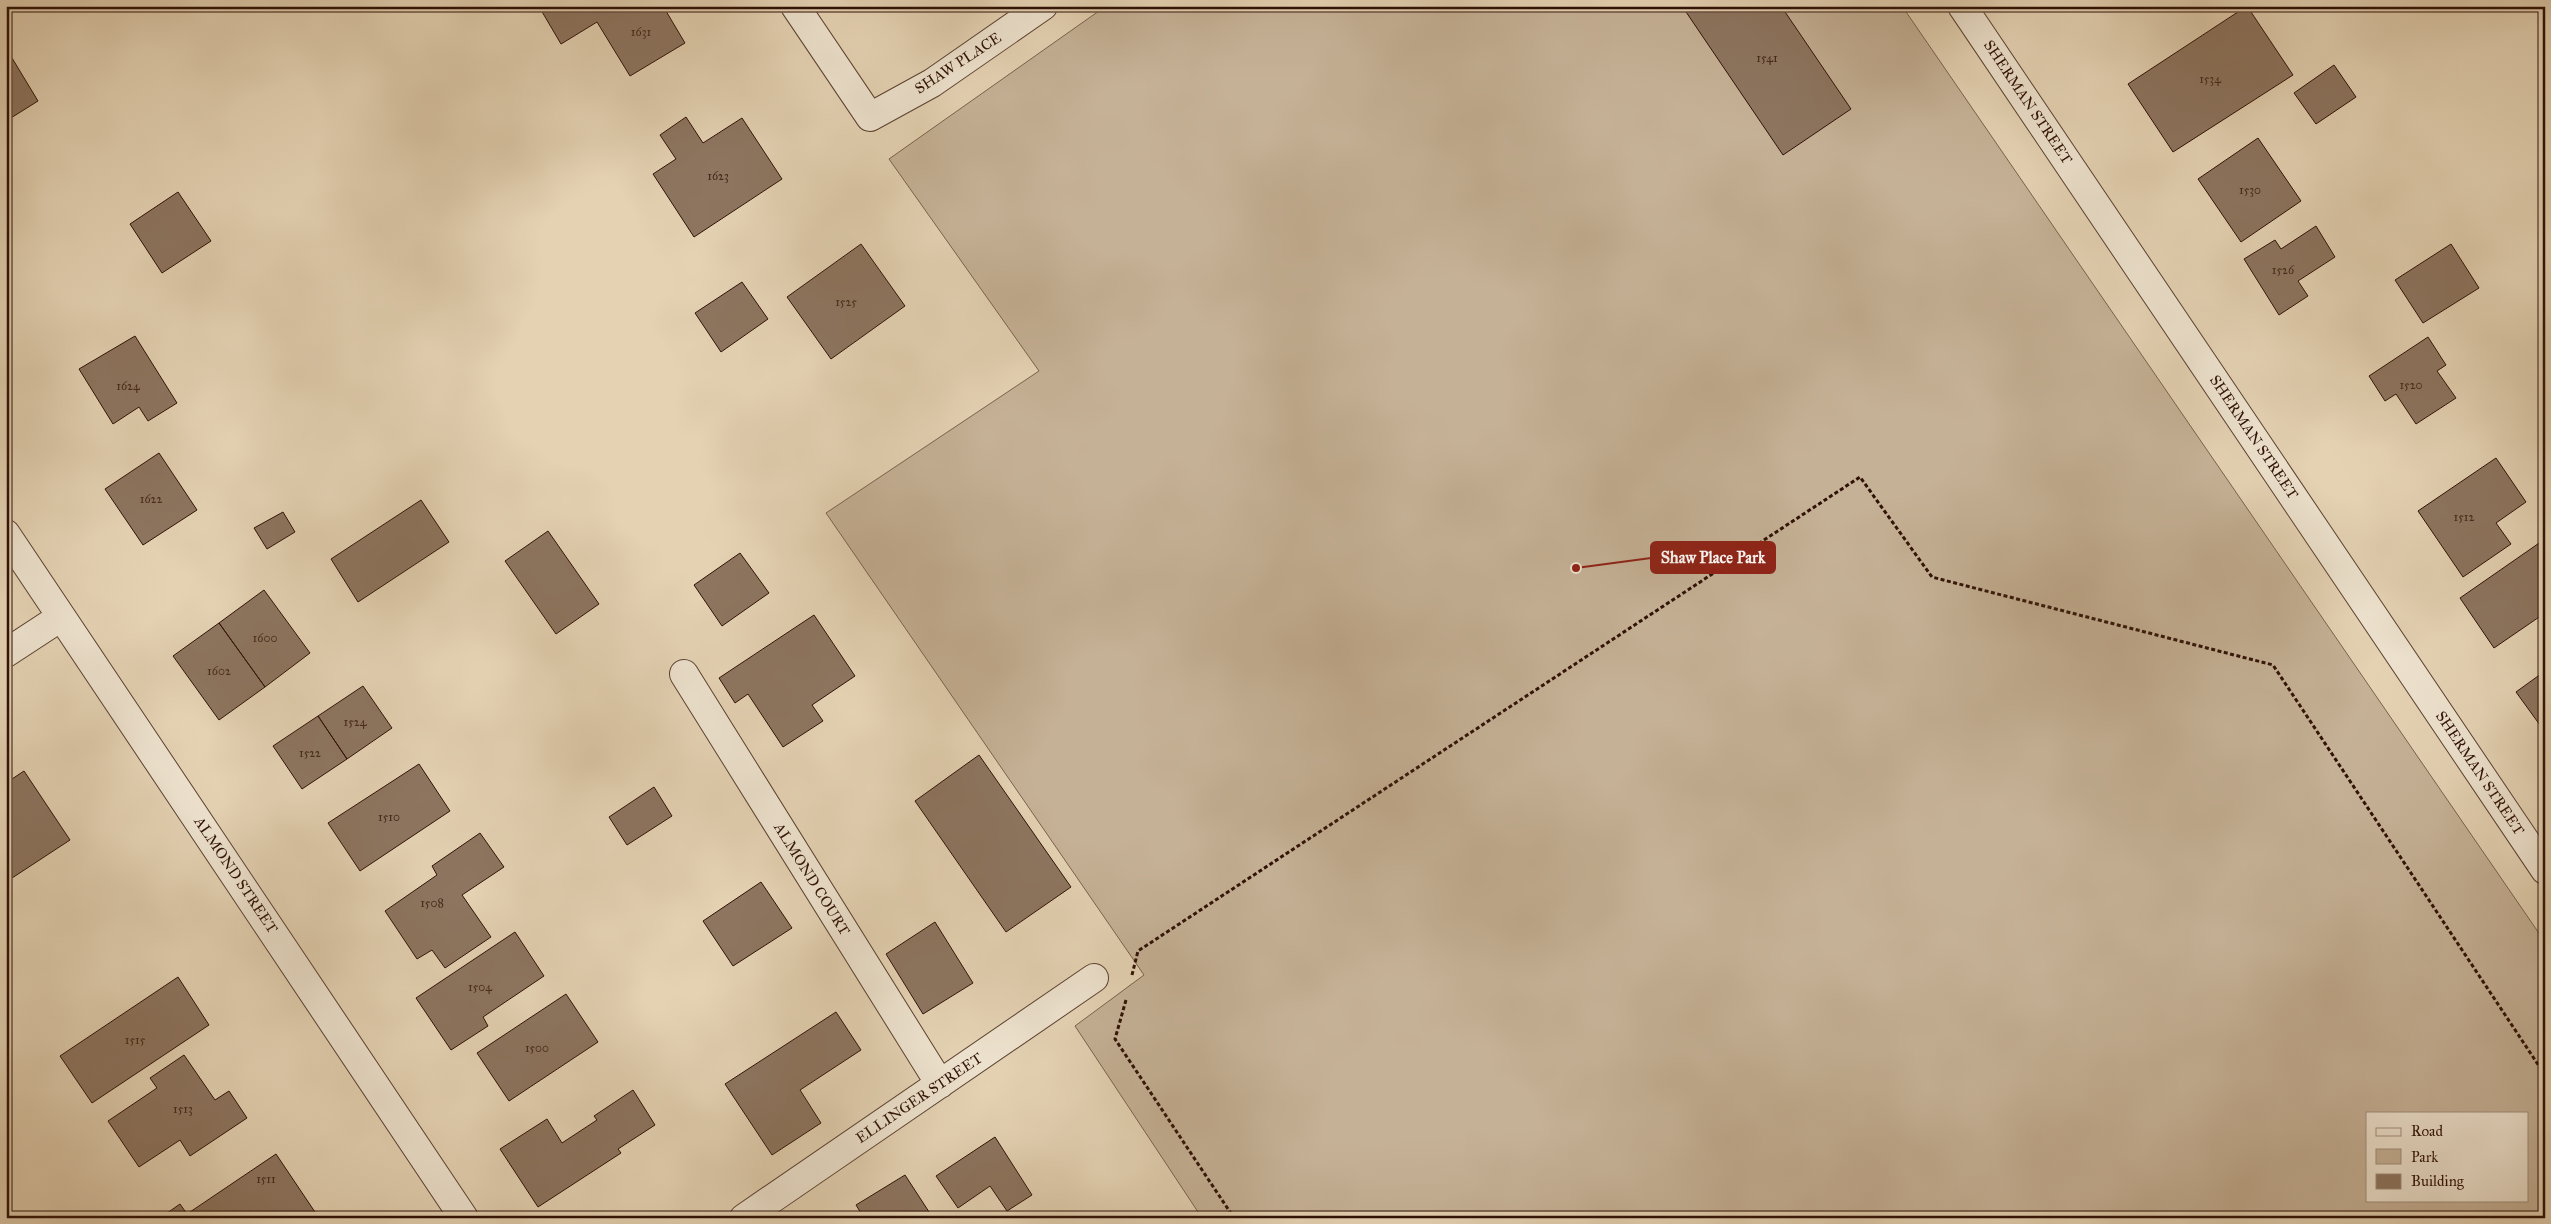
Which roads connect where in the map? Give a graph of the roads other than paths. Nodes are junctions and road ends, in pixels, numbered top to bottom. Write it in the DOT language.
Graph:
graph roads {
  1 [pos="795,6"];
  2 [pos="1043,6"];
  3 [pos="1962,6"];
  4 [pos="6,534"];
  5 [pos="61,617"];
  6 [pos="6,654"];
  7 [pos="684,674"];
  8 [pos="2545,870"];
  9 [pos="1094,978"];
  10 [pos="940,1084"];
  11 [pos="464,1218"];
  12 [pos="744,1218"];
  1 -- 2 [label="street, SHAW PLACE"];
  3 -- 8 [label="street, SHERMAN STREET"];
  4 -- 5 [label="street, ALMOND STREET"];
  5 -- 6 [label="street"];
  5 -- 11 [label="street, ALMOND STREET"];
  7 -- 10 [label="street, ALMOND COURT"];
  9 -- 10 [label="street, ELLINGER STREET"];
  10 -- 12 [label="street, ELLINGER STREET"];
}
